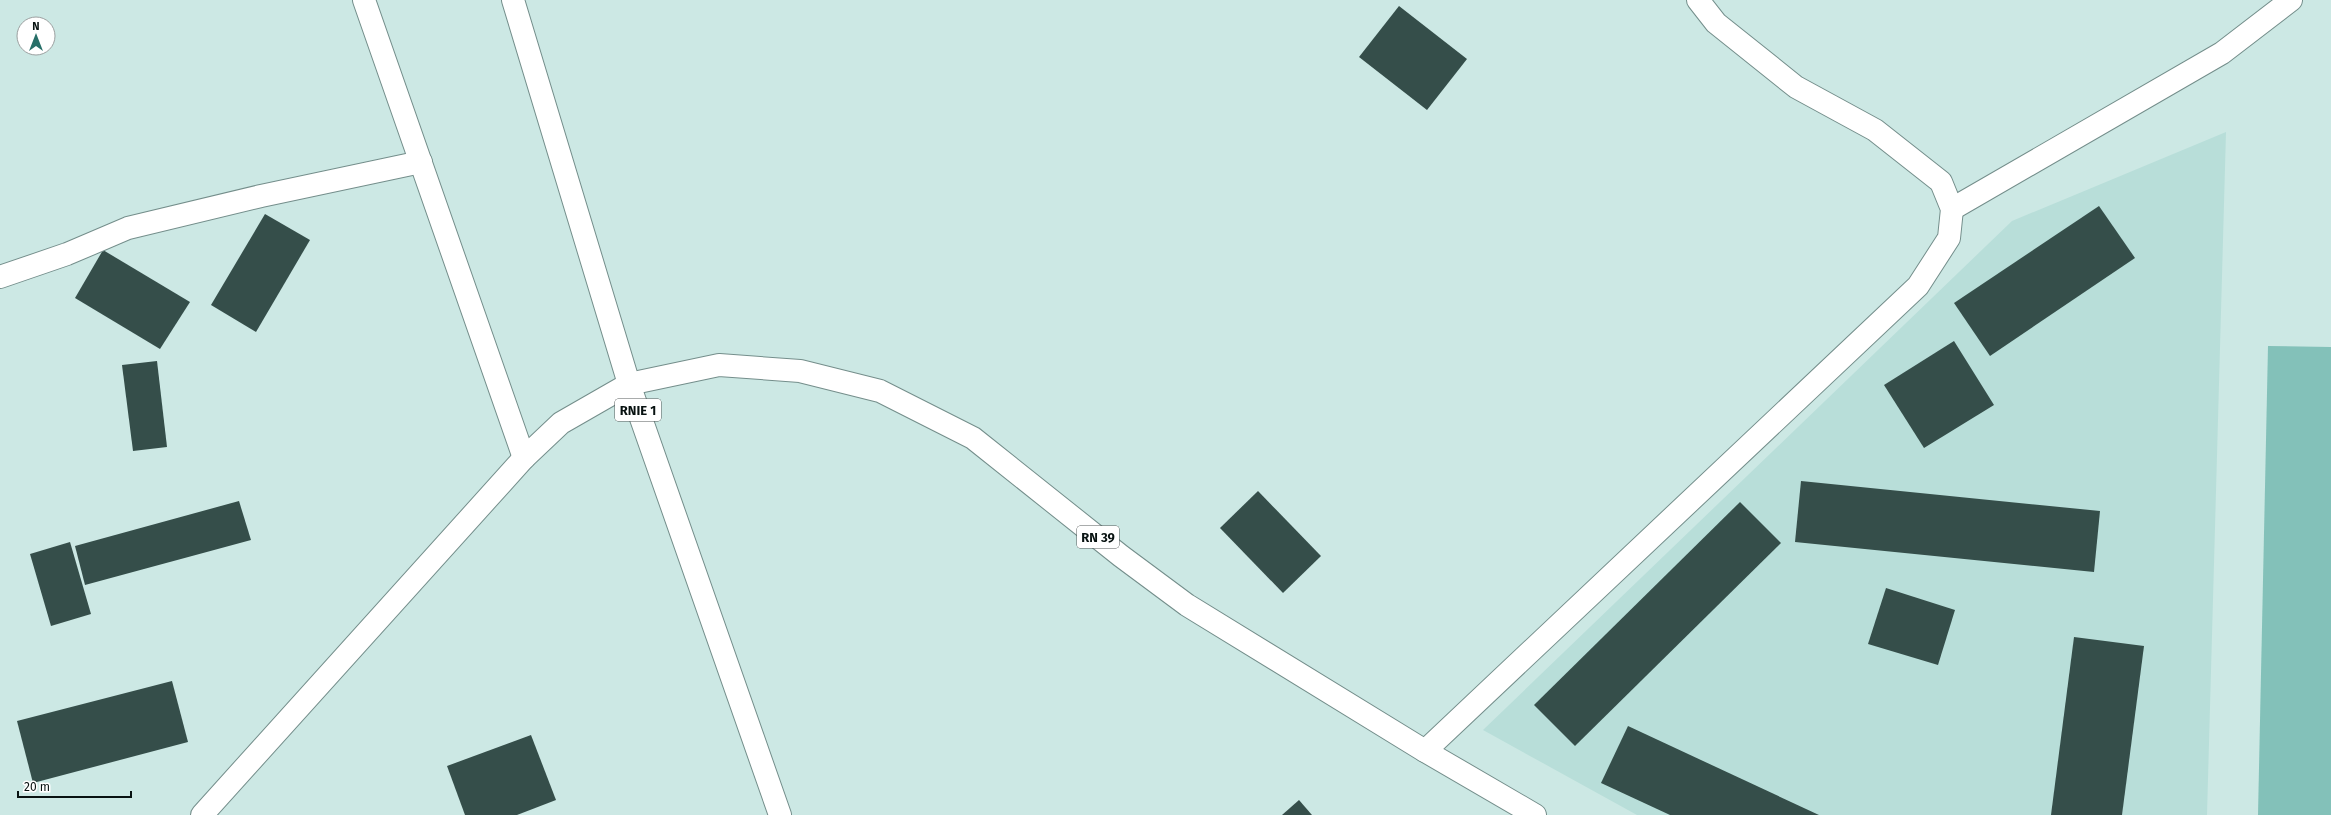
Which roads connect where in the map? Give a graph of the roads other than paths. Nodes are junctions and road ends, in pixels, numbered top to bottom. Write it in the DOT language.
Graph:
graph roads {
  1 [pos="364,0"];
  2 [pos="513,0"];
  3 [pos="1698,0"];
  4 [pos="2291,0"];
  5 [pos="421,162"];
  6 [pos="1952,209"];
  7 [pos="0,277"];
  8 [pos="629,384"];
  9 [pos="524,458"];
  10 [pos="1425,751"];
  11 [pos="202,815"];
  12 [pos="780,815"];
  13 [pos="1535,815"];
  1 -- 5 [label="main road"];
  2 -- 8 [label="main road, RNIE 1"];
  3 -- 6 [label="main road"];
  4 -- 6 [label="main road"];
  5 -- 7 [label="main road"];
  5 -- 9 [label="main road"];
  6 -- 10 [label="main road"];
  8 -- 9 [label="main road"];
  8 -- 10 [label="main road, RN 39"];
  8 -- 12 [label="main road, RNIE 1"];
  9 -- 11 [label="main road"];
  10 -- 13 [label="main road, RN 39"];
}
